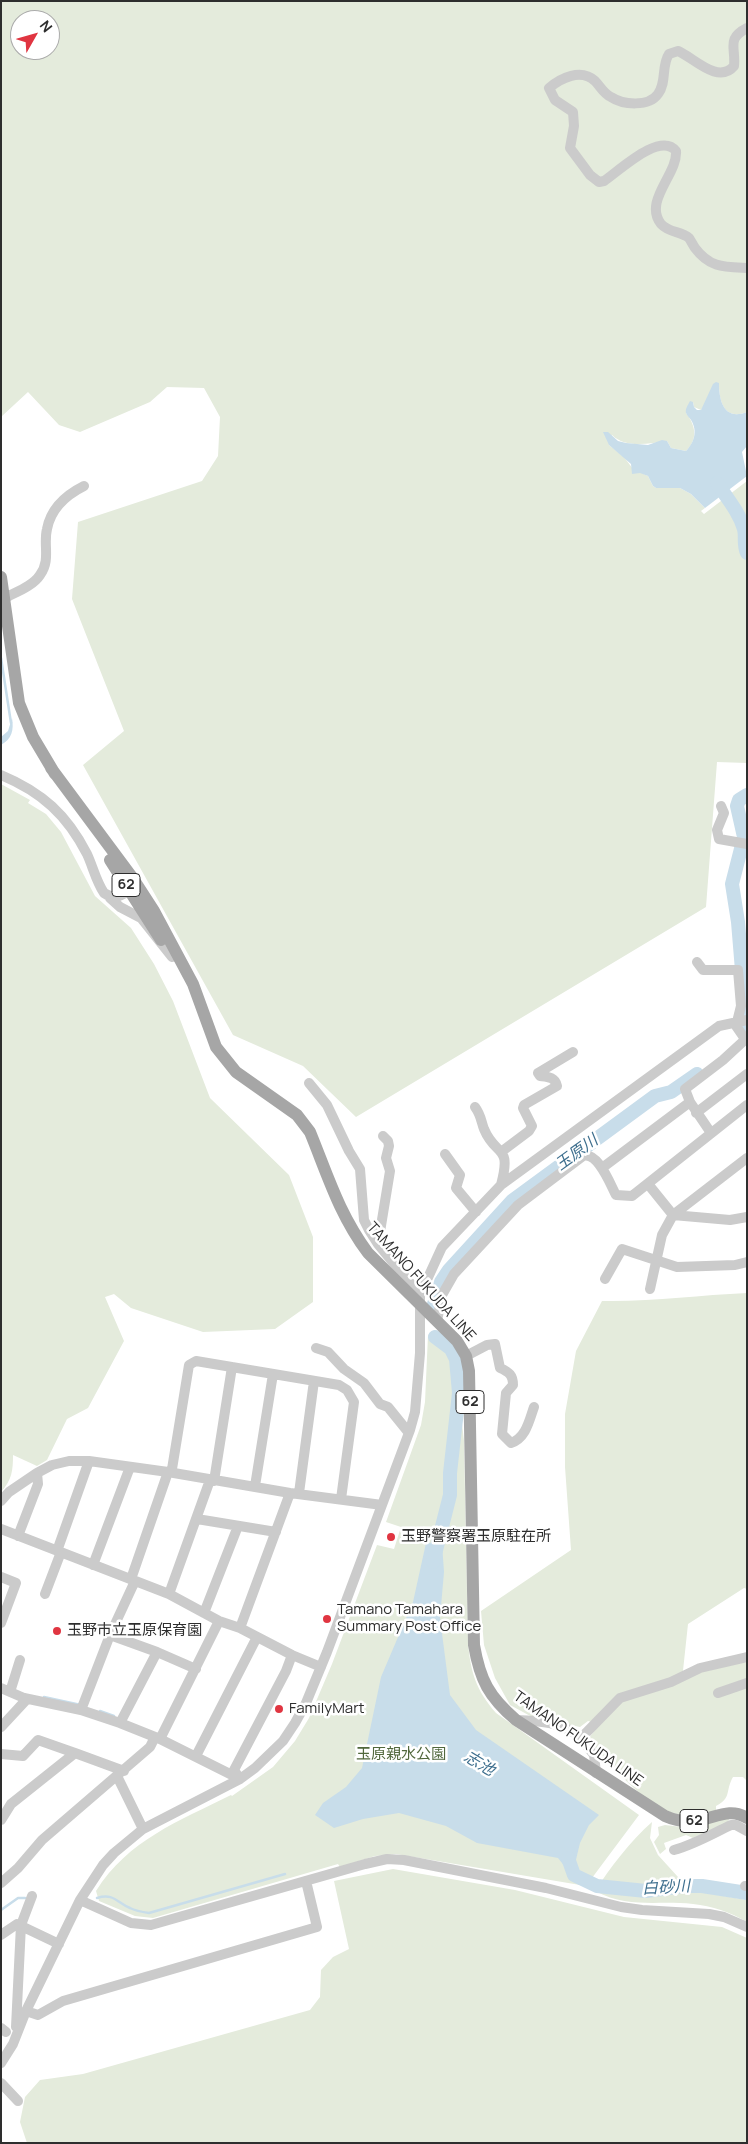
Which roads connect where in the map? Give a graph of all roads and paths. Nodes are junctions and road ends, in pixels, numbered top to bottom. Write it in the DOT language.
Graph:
graph roads {
  1 [pos="747,28"];
  2 [pos="747,268"];
  3 [pos="84,486"];
  4 [pos="1,577"];
  5 [pos="4,598"];
  6 [pos="1,774"];
  7 [pos="721,806"];
  8 [pos="744,843"];
  9 [pos="133,888"];
  10 [pos="110,898"];
  11 [pos="172,958"];
  12 [pos="697,962"];
  13 [pos="200,1004"];
  14 [pos="742,1021"];
  15 [pos="744,1037"];
  16 [pos="573,1052"];
  17 [pos="747,1074"];
  18 [pos="309,1083"];
  19 [pos="690,1102"];
  20 [pos="747,1105"];
  21 [pos="475,1107"];
  22 [pos="696,1113"];
  23 [pos="711,1133"];
  24 [pos="384,1136"];
  25 [pos="502,1152"];
  26 [pos="445,1154"];
  27 [pos="747,1158"];
  28 [pos="602,1168"];
  29 [pos="648,1184"];
  30 [pos="501,1185"];
  31 [pos="476,1212"];
  32 [pos="673,1215"];
  33 [pos="747,1217"];
  34 [pos="378,1244"];
  35 [pos="656,1261"];
  36 [pos="747,1262"];
  37 [pos="605,1279"];
  38 [pos="650,1289"];
  39 [pos="419,1300"];
  40 [pos="437,1320"];
  41 [pos="316,1348"];
  42 [pos="466,1356"];
  43 [pos="232,1367"];
  44 [pos="273,1374"];
  45 [pos="314,1381"];
  46 [pos="534,1407"];
  47 [pos="409,1432"];
  48 [pos="89,1461"];
  49 [pos="130,1467"];
  50 [pos="168,1472"];
  51 [pos="37,1473"];
  52 [pos="212,1480"];
  53 [pos="255,1486"];
  54 [pos="294,1493"];
  55 [pos="341,1499"];
  56 [pos="1,1501"];
  57 [pos="382,1505"];
  58 [pos="197,1519"];
  59 [pos="238,1526"];
  60 [pos="1,1529"];
  61 [pos="276,1532"];
  62 [pos="18,1536"];
  63 [pos="59,1552"];
  64 [pos="93,1565"];
  65 [pos="1,1577"];
  66 [pos="133,1580"];
  67 [pos="45,1594"];
  68 [pos="169,1594"];
  69 [pos="204,1613"];
  70 [pos="219,1621"];
  71 [pos="1,1623"];
  72 [pos="240,1628"];
  73 [pos="110,1635"];
  74 [pos="257,1637"];
  75 [pos="157,1652"];
  76 [pos="292,1655"];
  77 [pos="747,1657"];
  78 [pos="20,1660"];
  79 [pos="321,1667"];
  80 [pos="196,1669"];
  81 [pos="747,1683"];
  82 [pos="6,1690"];
  83 [pos="718,1693"];
  84 [pos="28,1698"];
  85 [pos="82,1707"];
  86 [pos="122,1720"];
  87 [pos="516,1720"];
  88 [pos="1,1727"];
  89 [pos="160,1737"];
  90 [pos="582,1738"];
  91 [pos="75,1753"];
  92 [pos="1,1754"];
  93 [pos="197,1754"];
  94 [pos="596,1773"];
  95 [pos="120,1774"];
  96 [pos="240,1779"];
  97 [pos="747,1818"];
  98 [pos="1,1820"];
  99 [pos="143,1829"];
  100 [pos="747,1831"];
  101 [pos="674,1850"];
  102 [pos="306,1881"];
  103 [pos="1,1883"];
  104 [pos="32,1896"];
  105 [pos="80,1900"];
  106 [pos="21,1925"];
  107 [pos="747,1927"];
  108 [pos="1,1935"];
  109 [pos="59,1944"];
  110 [pos="26,2011"];
  111 [pos="16,2038"];
  112 [pos="1,2062"];
  113 [pos="1,2083"];
  114 [pos="18,2101"];
  1 -- 2 [label="street"];
  3 -- 5 [label="street"];
  4 -- 5 [label="main road, TAMANO FUKUDA LINE / 62"];
  5 -- 9 [label="main road, TAMANO FUKUDA LINE / 62"];
  6 -- 10 [label="street"];
  7 -- 8 [label="street"];
  9 -- 10 [label="street"];
  9 -- 11 [label="main road, TAMANO FUKUDA LINE / 62"];
  9 -- 13 [label="main road, TAMANO FUKUDA LINE / 62"];
  10 -- 11 [label="street"];
  11 -- 13 [label="main road, TAMANO FUKUDA LINE / 62"];
  12 -- 14 [label="street"];
  13 -- 39 [label="main road, TAMANO FUKUDA LINE / 62"];
  14 -- 15 [label="street"];
  14 -- 30 [label="street"];
  15 -- 19 [label="street"];
  16 -- 25 [label="street"];
  17 -- 22 [label="street"];
  18 -- 34 [label="street"];
  19 -- 22 [label="street"];
  19 -- 28 [label="street"];
  20 -- 23 [label="street"];
  21 -- 25 [label="street"];
  22 -- 23 [label="street"];
  23 -- 29 [label="street"];
  24 -- 34 [label="street"];
  25 -- 30 [label="street"];
  26 -- 31 [label="street"];
  27 -- 32 [label="street"];
  28 -- 29 [label="street"];
  28 -- 40 [label="street"];
  29 -- 32 [label="street"];
  30 -- 31 [label="street"];
  31 -- 39 [label="street"];
  32 -- 33 [label="street"];
  32 -- 35 [label="street"];
  34 -- 39 [label="street"];
  35 -- 36 [label="street"];
  35 -- 37 [label="street"];
  35 -- 38 [label="street"];
  39 -- 40 [label="main road, TAMANO FUKUDA LINE / 62"];
  39 -- 47 [label="street"];
  40 -- 42 [label="main road, TAMANO FUKUDA LINE / 62"];
  41 -- 47 [label="street"];
  42 -- 46 [label="street"];
  42 -- 87 [label="main road, TAMANO FUKUDA LINE / 62"];
  43 -- 44 [label="street"];
  43 -- 50 [label="street"];
  43 -- 52 [label="street"];
  44 -- 45 [label="street"];
  44 -- 53 [label="street"];
  45 -- 54 [label="street"];
  45 -- 55 [label="street"];
  47 -- 57 [label="street"];
  48 -- 49 [label="street"];
  48 -- 51 [label="street"];
  48 -- 63 [label="street"];
  49 -- 50 [label="street"];
  49 -- 64 [label="street"];
  50 -- 52 [label="street"];
  50 -- 66 [label="street"];
  51 -- 56 [label="street"];
  51 -- 62 [label="street"];
  52 -- 53 [label="street"];
  52 -- 58 [label="street"];
  53 -- 54 [label="street"];
  54 -- 55 [label="street"];
  54 -- 61 [label="street"];
  55 -- 57 [label="street"];
  57 -- 79 [label="street"];
  58 -- 59 [label="street"];
  58 -- 68 [label="street"];
  59 -- 61 [label="street"];
  59 -- 69 [label="street"];
  60 -- 62 [label="street"];
  61 -- 72 [label="street"];
  62 -- 63 [label="street"];
  63 -- 64 [label="street"];
  63 -- 67 [label="street"];
  64 -- 66 [label="street"];
  65 -- 71 [label="street"];
  66 -- 68 [label="street"];
  66 -- 73 [label="street"];
  68 -- 69 [label="street"];
  69 -- 70 [label="street"];
  70 -- 72 [label="street"];
  70 -- 80 [label="street"];
  72 -- 74 [label="street"];
  73 -- 75 [label="street"];
  73 -- 85 [label="street"];
  74 -- 76 [label="street"];
  74 -- 93 [label="street"];
  75 -- 80 [label="street"];
  75 -- 86 [label="street"];
  76 -- 79 [label="street"];
  76 -- 96 [label="street"];
  77 -- 90 [label="street"];
  78 -- 82 [label="street"];
  79 -- 96 [label="street"];
  80 -- 89 [label="street"];
  81 -- 83 [label="street"];
  82 -- 84 [label="street"];
  84 -- 85 [label="street"];
  84 -- 88 [label="street"];
  85 -- 86 [label="street"];
  86 -- 89 [label="street"];
  87 -- 90 [label="street"];
  87 -- 94 [label="main road, TAMANO FUKUDA LINE / 62"];
  89 -- 93 [label="street"];
  89 -- 95 [label="street"];
  90 -- 94 [label="street"];
  91 -- 92 [label="street"];
  91 -- 95 [label="street"];
  91 -- 98 [label="street"];
  93 -- 96 [label="street"];
  94 -- 97 [label="main road, TAMANO FUKUDA LINE / 62"];
  95 -- 99 [label="street"];
  95 -- 103 [label="street"];
  96 -- 99 [label="street"];
  99 -- 105 [label="street"];
  100 -- 101 [label="street"];
  102 -- 105 [label="street"];
  102 -- 107 [label="street"];
  102 -- 110 [label="street"];
  104 -- 106 [label="street"];
  105 -- 109 [label="street"];
  106 -- 108 [label="street"];
  106 -- 109 [label="street"];
  106 -- 111 [label="street"];
  109 -- 110 [label="street"];
  110 -- 111 [label="street"];
  111 -- 112 [label="street"];
  113 -- 114 [label="street"];
}
